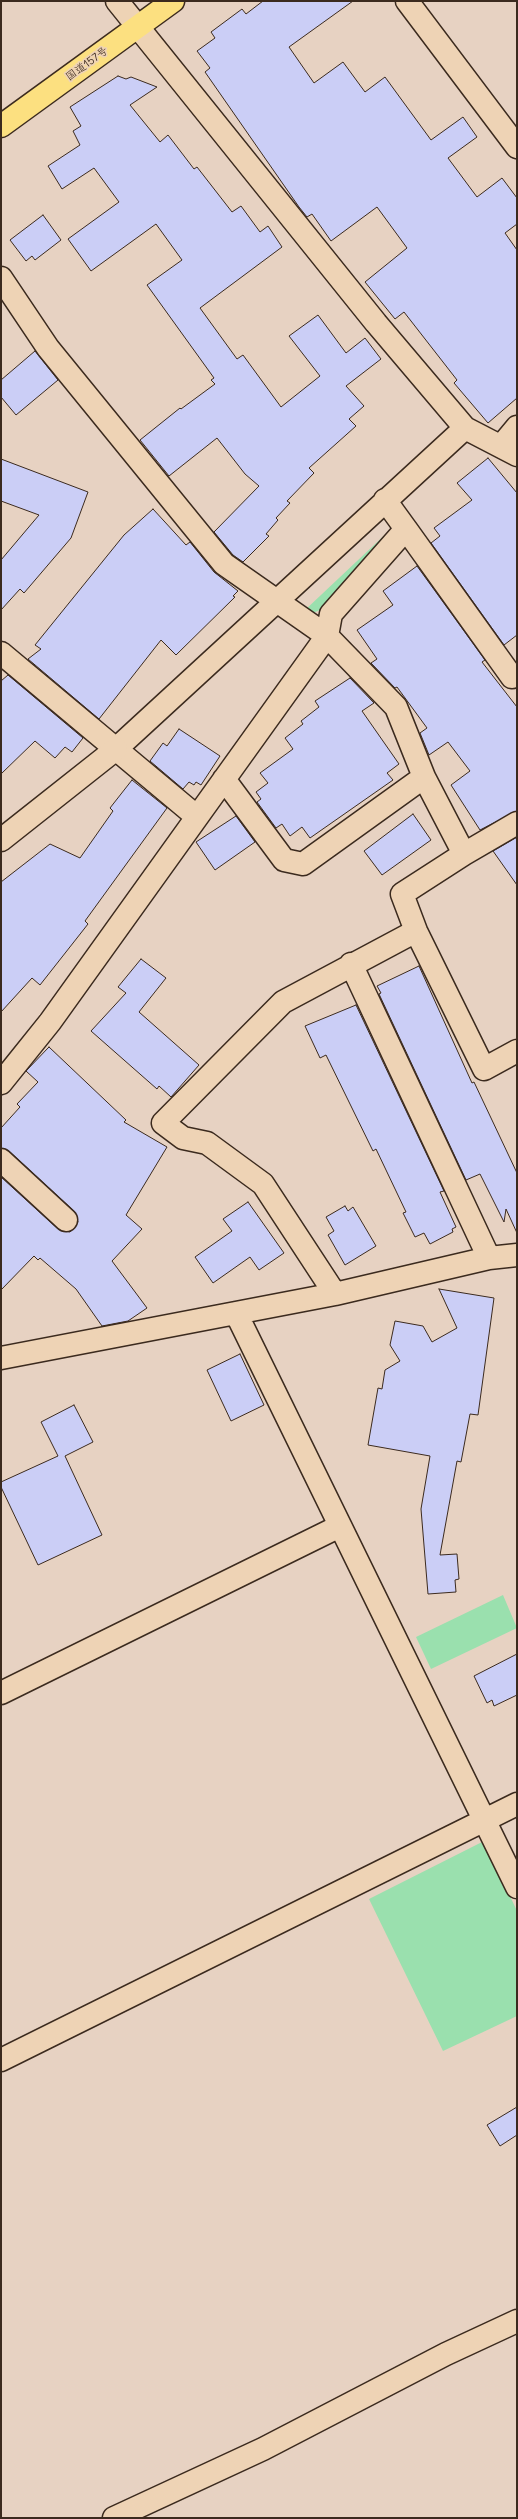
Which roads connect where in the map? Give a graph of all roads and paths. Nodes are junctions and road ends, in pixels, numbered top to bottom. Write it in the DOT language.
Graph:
graph roads {
  1 [pos="117,1"];
  2 [pos="173,1"];
  3 [pos="407,1"];
  4 [pos="138,28"];
  5 [pos="1,126"];
  6 [pos="517,147"];
  7 [pos="1,278"];
  8 [pos="465,428"];
  9 [pos="517,428"];
  10 [pos="509,450"];
  11 [pos="385,500"];
  12 [pos="406,529"];
  13 [pos="276,600"];
  14 [pos="326,636"];
  15 [pos="1,652"];
  16 [pos="512,677"];
  17 [pos="116,749"];
  18 [pos="424,777"];
  19 [pos="224,778"];
  20 [pos="196,816"];
  21 [pos="517,823"];
  22 [pos="1,840"];
  23 [pos="464,854"];
  24 [pos="416,931"];
  25 [pos="351,964"];
  26 [pos="517,1051"];
  27 [pos="1,1083"];
  28 [pos="1,1160"];
  29 [pos="66,1220"];
  30 [pos="517,1255"];
  31 [pos="489,1258"];
  32 [pos="335,1294"];
  33 [pos="236,1313"];
  34 [pos="1,1358"];
  35 [pos="340,1526"];
  36 [pos="1,1692"];
  37 [pos="517,1804"];
  38 [pos="484,1821"];
  39 [pos="517,1887"];
  40 [pos="1,2060"];
  41 [pos="517,2321"];
  42 [pos="114,2518"];
  1 -- 4 [label="street"];
  2 -- 4 [label="highway, 国道157号"];
  3 -- 6 [label="street"];
  4 -- 5 [label="highway, 国道157号"];
  4 -- 8 [label="street"];
  7 -- 13 [label="street"];
  8 -- 10 [label="street"];
  8 -- 11 [label="street"];
  9 -- 10 [label="street"];
  11 -- 12 [label="street"];
  11 -- 13 [label="street"];
  12 -- 14 [label="street"];
  12 -- 16 [label="street"];
  13 -- 14 [label="street"];
  13 -- 17 [label="street"];
  14 -- 18 [label="street"];
  14 -- 19 [label="street"];
  15 -- 17 [label="street"];
  17 -- 20 [label="street"];
  17 -- 22 [label="street"];
  18 -- 19 [label="street"];
  18 -- 23 [label="street"];
  19 -- 20 [label="street"];
  20 -- 27 [label="street"];
  21 -- 23 [label="street"];
  23 -- 24 [label="street"];
  24 -- 25 [label="street"];
  24 -- 26 [label="street"];
  25 -- 31 [label="street"];
  25 -- 32 [label="street"];
  28 -- 29 [label="street"];
  30 -- 31 [label="street"];
  31 -- 32 [label="street"];
  32 -- 33 [label="street"];
  33 -- 34 [label="street"];
  33 -- 35 [label="street"];
  35 -- 36 [label="street"];
  35 -- 38 [label="street"];
  37 -- 38 [label="street"];
  38 -- 39 [label="street"];
  38 -- 40 [label="street"];
  41 -- 42 [label="street"];
}
